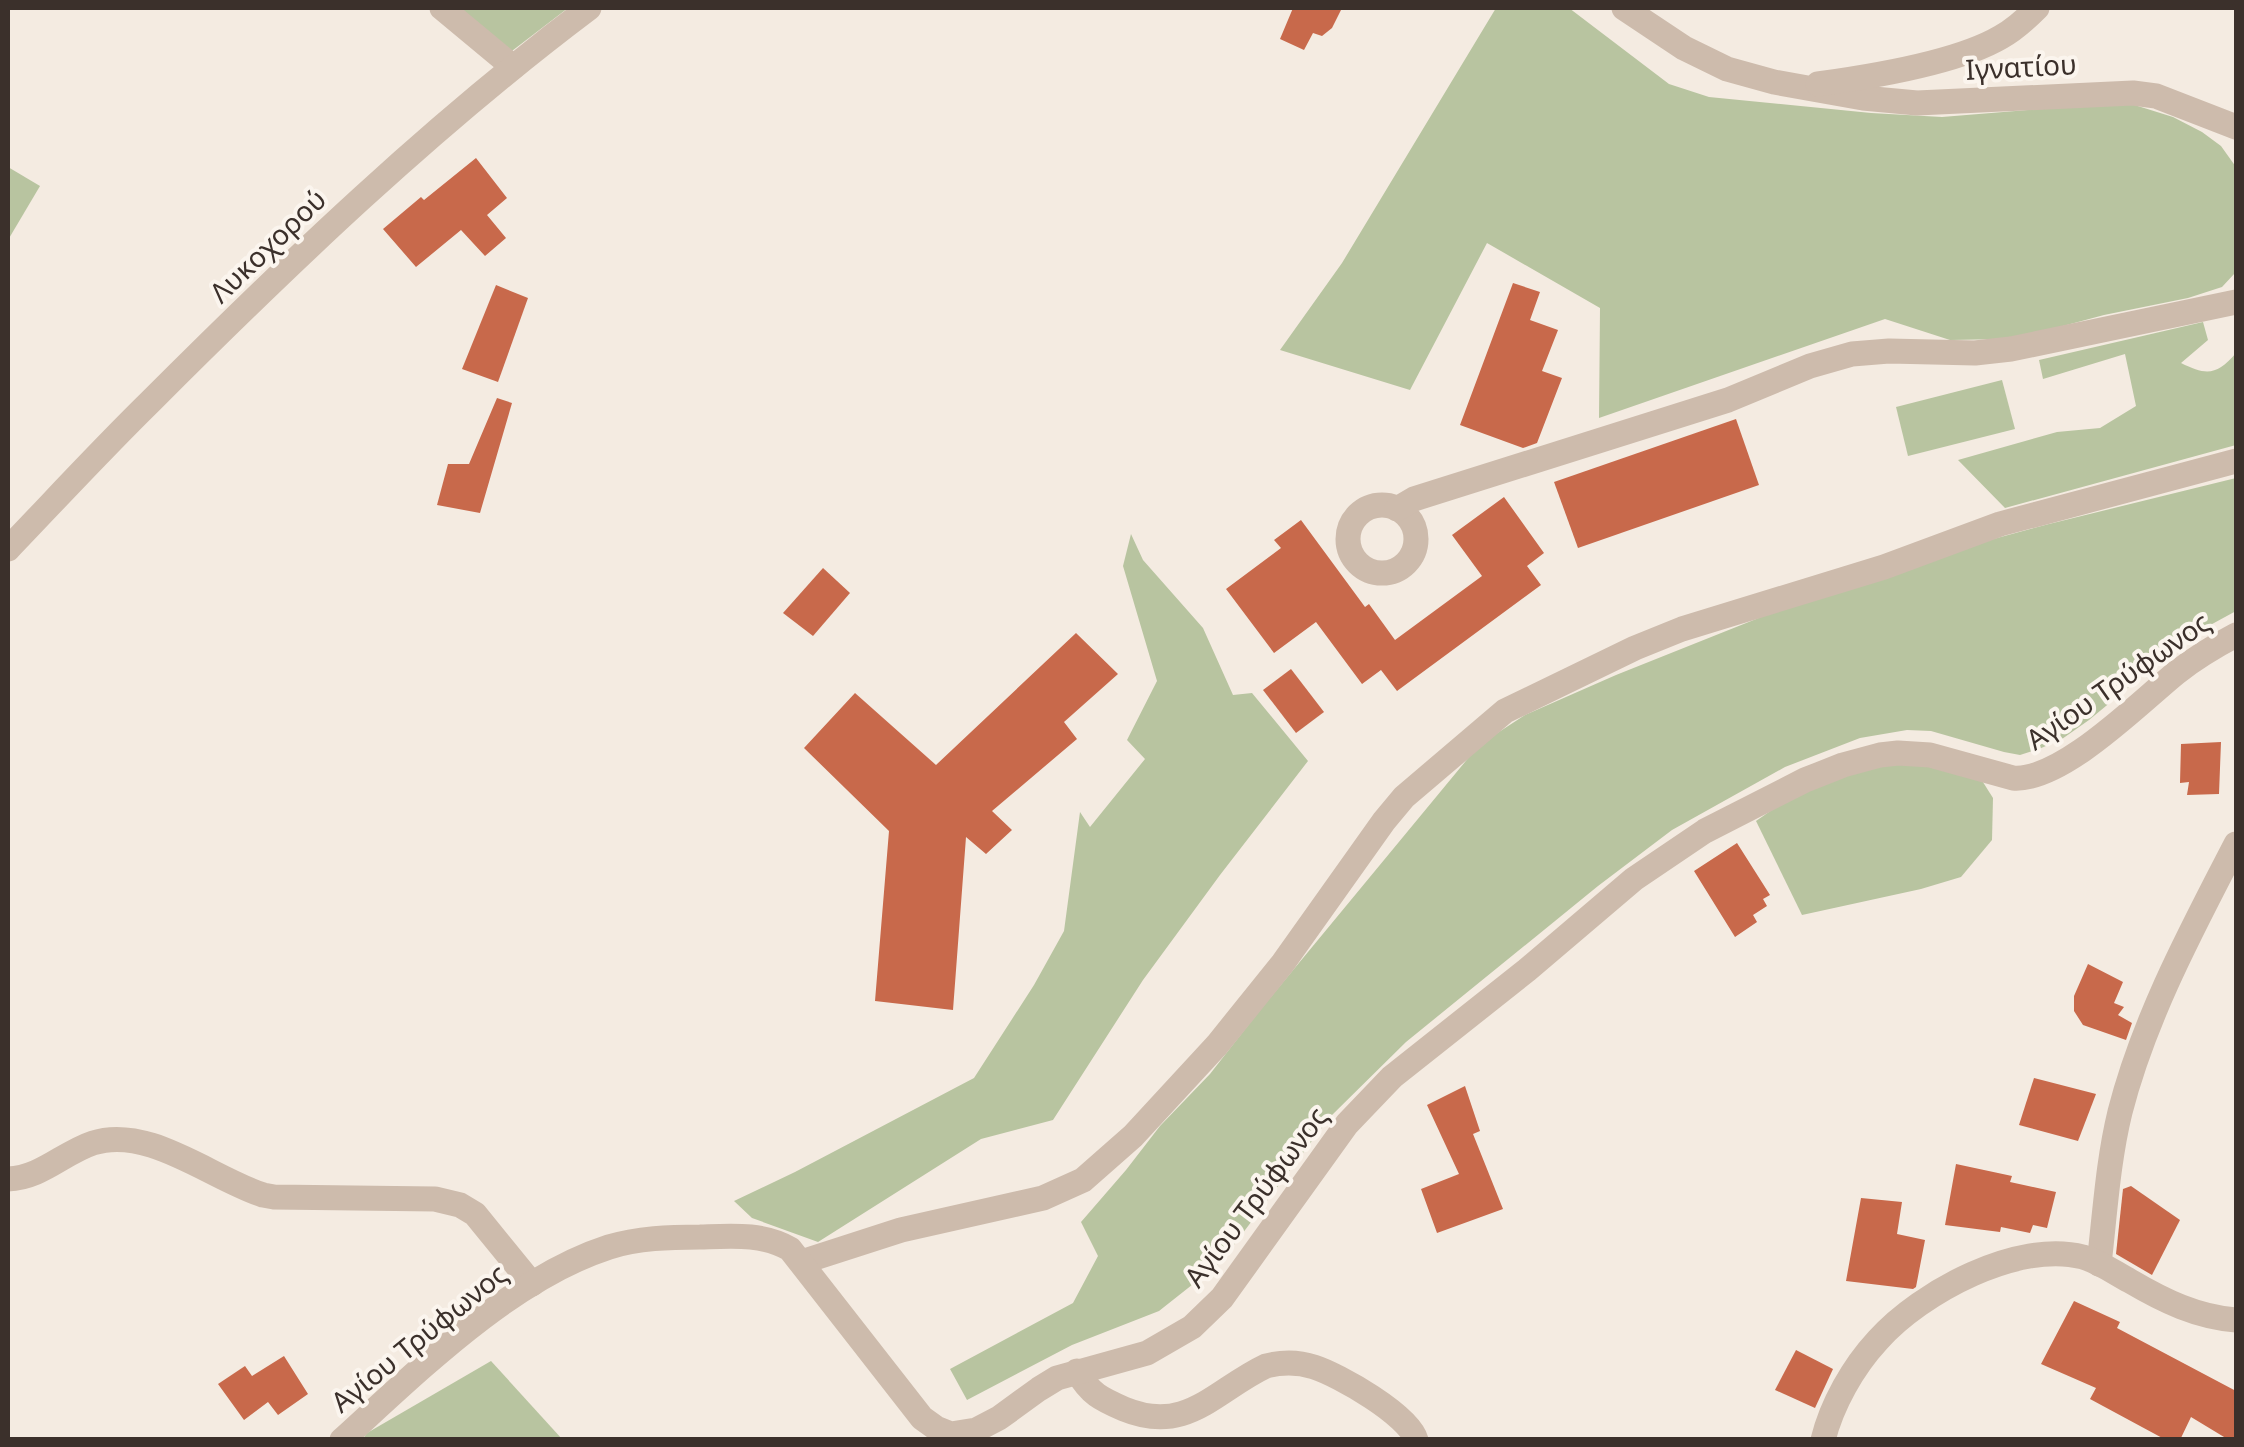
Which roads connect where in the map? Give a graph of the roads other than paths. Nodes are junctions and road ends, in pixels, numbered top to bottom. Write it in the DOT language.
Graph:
graph roads {
  1 [pos="442,8"];
  2 [pos="589,8"];
  3 [pos="1624,8"];
  4 [pos="2037,8"];
  5 [pos="514,67"];
  6 [pos="1804,86"];
  7 [pos="2236,127"];
  8 [pos="2236,302"];
  9 [pos="2236,461"];
  10 [pos="1397,509"];
  11 [pos="8,549"];
  12 [pos="2236,635"];
  13 [pos="2236,844"];
  14 [pos="8,1180"];
  15 [pos="802,1262"];
  16 [pos="2100,1264"];
  17 [pos="532,1284"];
  18 [pos="2236,1320"];
  19 [pos="1076,1372"];
  20 [pos="970,1435"];
  21 [pos="342,1440"];
  22 [pos="1416,1440"];
  23 [pos="1824,1440"];
  1 -- 5 [label="street"];
  2 -- 5 [label="street, Λυκοχορού"];
  3 -- 6 [label="street, Ιγνατίου"];
  4 -- 6 [label="street"];
  5 -- 11 [label="street, Λυκοχορού"];
  6 -- 7 [label="street, Ιγνατίου"];
  8 -- 10 [label="street"];
  9 -- 15 [label="street"];
  12 -- 19 [label="street, Αγίου Τρύφωνος"];
  13 -- 16 [label="street"];
  14 -- 17 [label="street"];
  15 -- 17 [label="street, Αγίου Τρύφωνος"];
  15 -- 20 [label="street, Αγίου Τρύφωνος"];
  16 -- 18 [label="street"];
  16 -- 23 [label="street"];
  17 -- 21 [label="street, Αγίου Τρύφωνος"];
  19 -- 20 [label="street, Αγίου Τρύφωνος"];
  19 -- 22 [label="street"];
}
